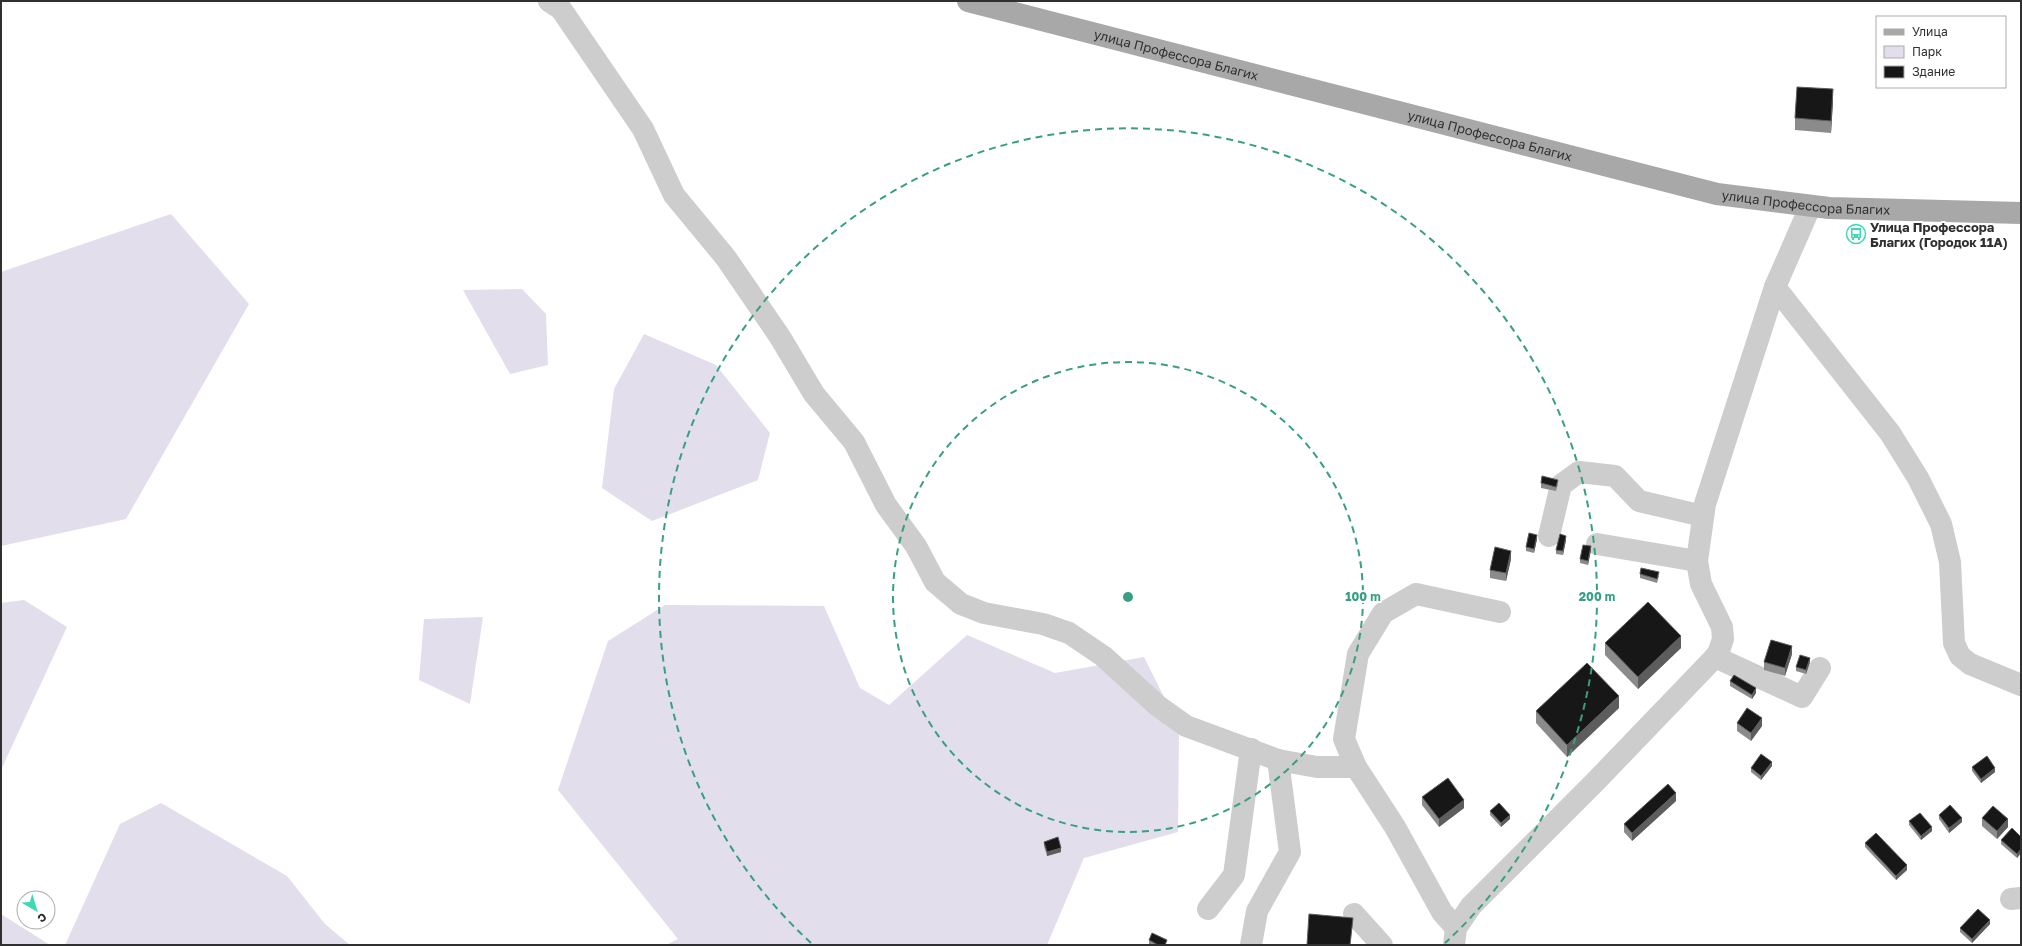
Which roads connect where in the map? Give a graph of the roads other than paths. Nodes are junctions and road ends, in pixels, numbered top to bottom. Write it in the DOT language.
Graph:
graph roads {
  1 [pos="550,1"];
  2 [pos="976,2"];
  3 [pos="1810,207"];
  4 [pos="2021,213"];
  5 [pos="1775,287"];
  6 [pos="1703,516"];
  7 [pos="1549,536"];
  8 [pos="1597,544"];
  9 [pos="1697,561"];
  10 [pos="1500,612"];
  11 [pos="1715,657"];
  12 [pos="1820,668"];
  13 [pos="2021,685"];
  14 [pos="1251,749"];
  15 [pos="1278,760"];
  16 [pos="1356,767"];
  17 [pos="1208,909"];
  18 [pos="1354,914"];
  19 [pos="1454,940"];
  20 [pos="1252,945"];
  21 [pos="1382,945"];
  1 -- 14 [label="lane"];
  2 -- 3 [label="main road, улица Профессора Благих"];
  3 -- 4 [label="main road, улица Профессора Благих"];
  3 -- 5 [label="lane"];
  5 -- 6 [label="lane"];
  5 -- 13 [label="lane"];
  6 -- 7 [label="lane"];
  6 -- 9 [label="lane"];
  8 -- 9 [label="lane"];
  9 -- 11 [label="lane"];
  10 -- 16 [label="lane"];
  11 -- 12 [label="lane"];
  11 -- 19 [label="lane"];
  14 -- 15 [label="lane"];
  14 -- 17 [label="lane"];
  15 -- 16 [label="lane"];
  15 -- 20 [label="lane"];
  16 -- 19 [label="lane"];
  18 -- 21 [label="lane"];
}
